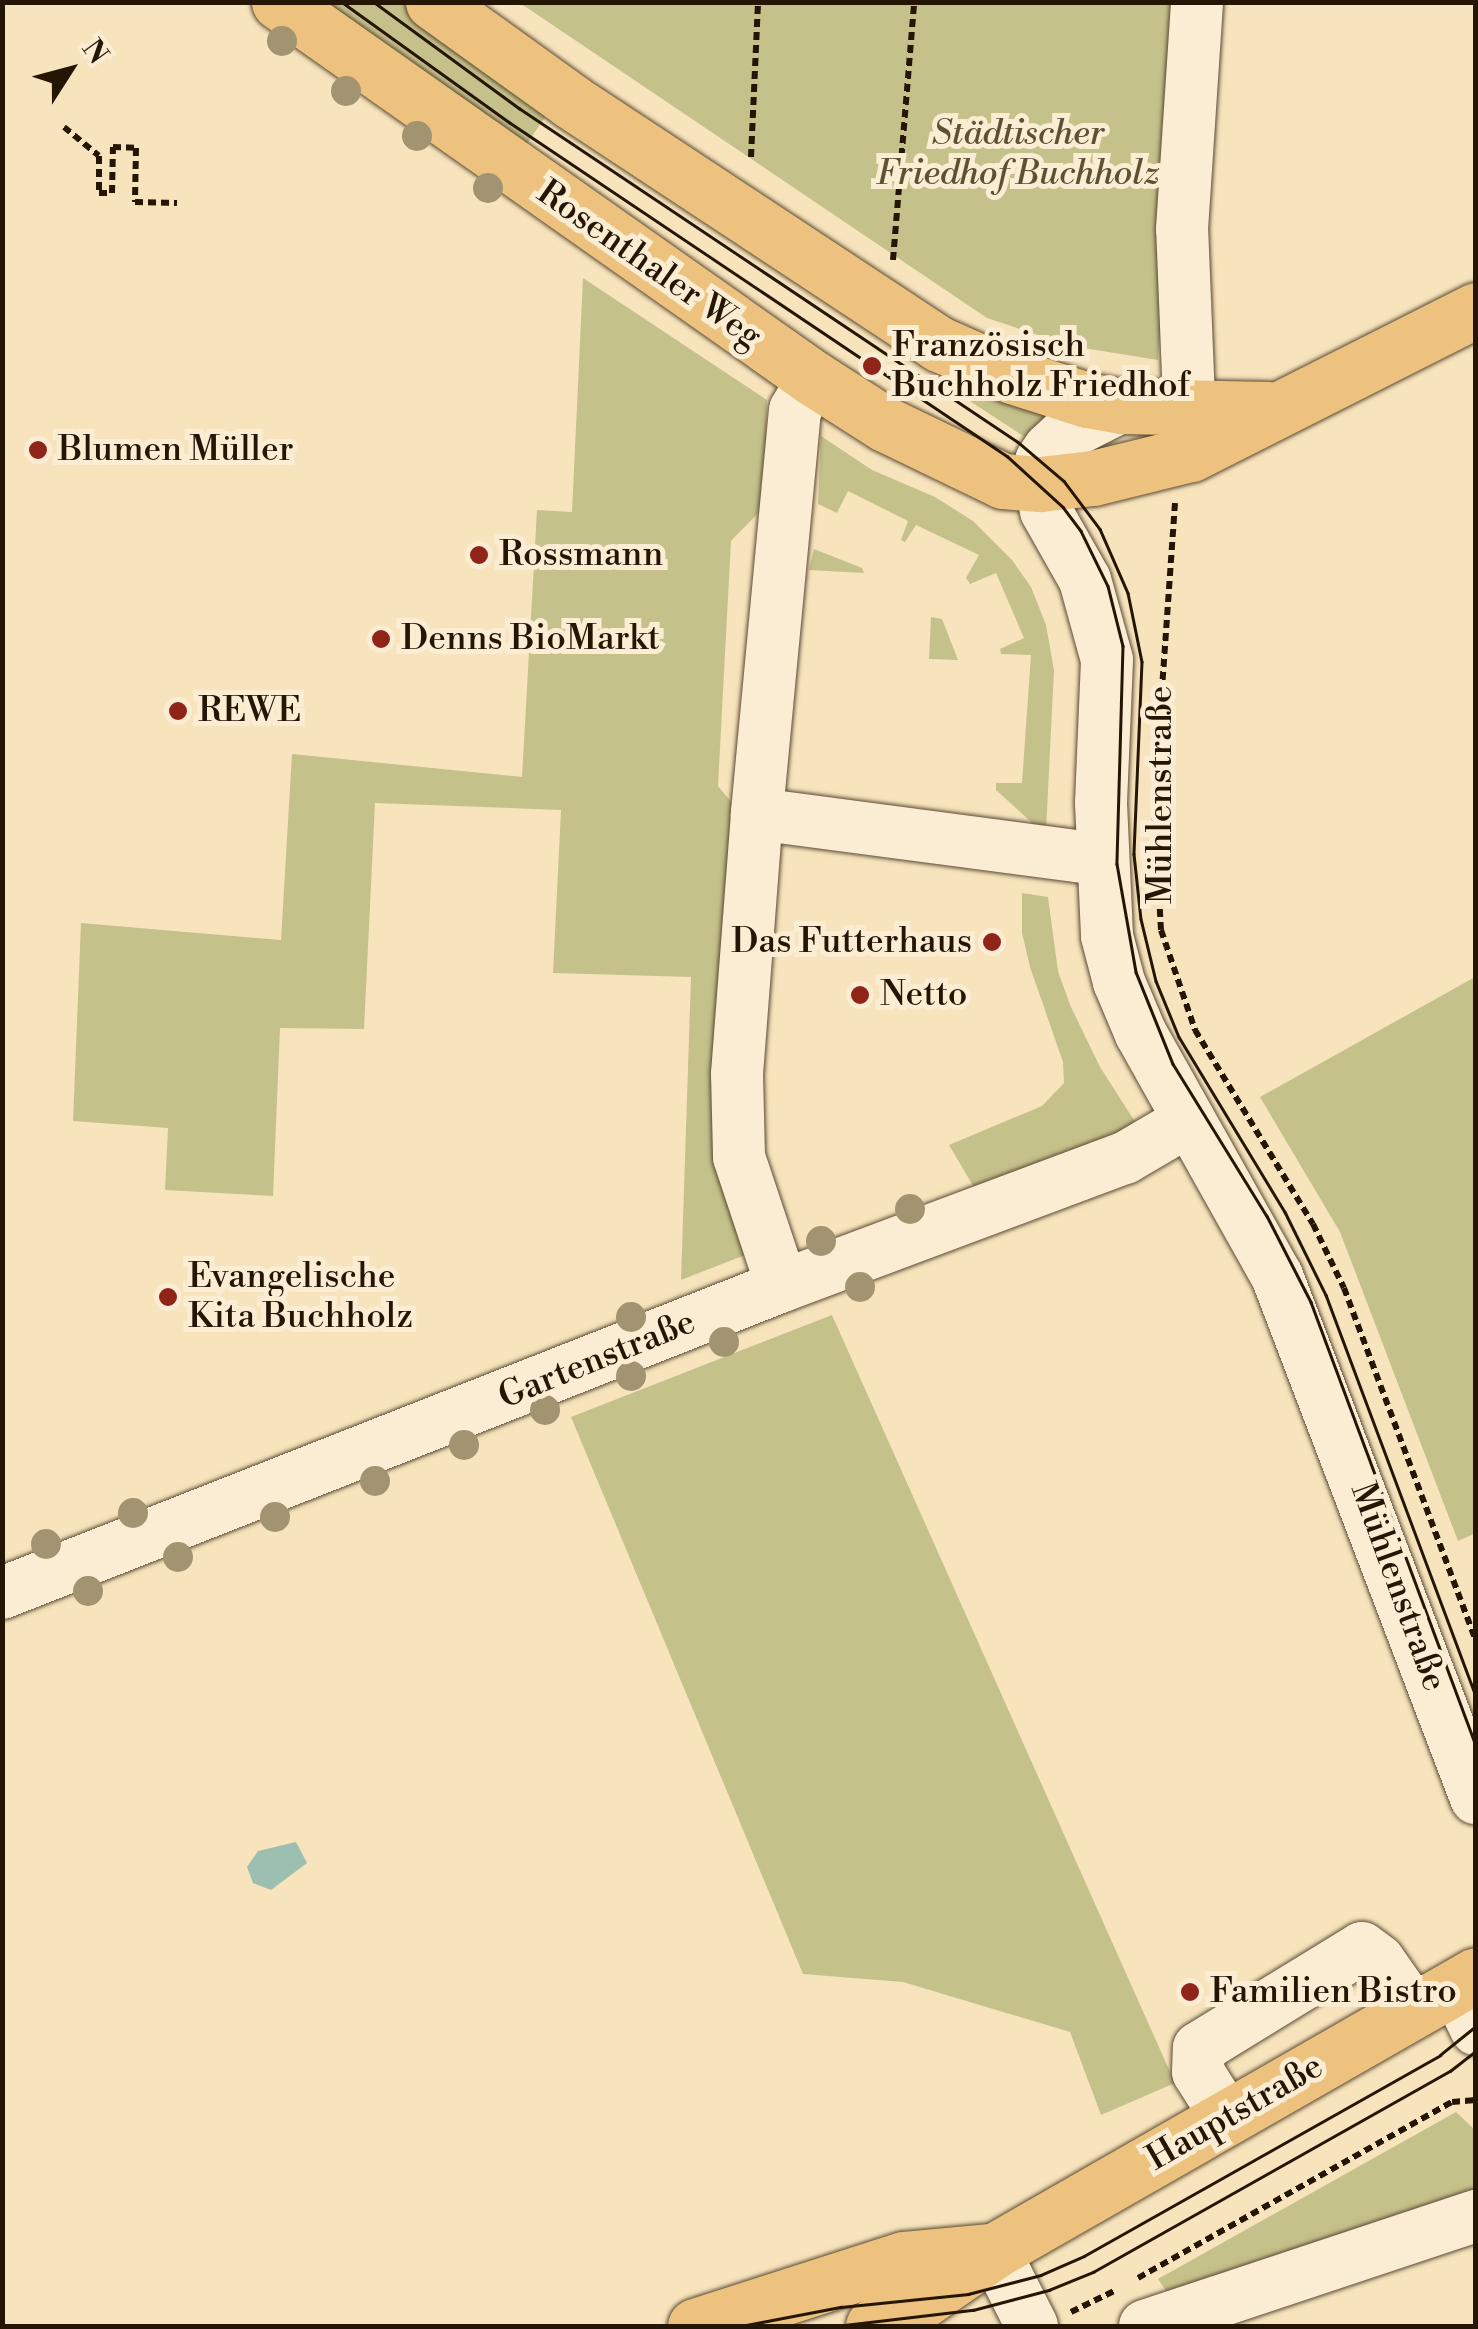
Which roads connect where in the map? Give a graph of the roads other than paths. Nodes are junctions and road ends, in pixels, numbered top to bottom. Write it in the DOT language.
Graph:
graph roads {
  1 [pos="279,2"];
  2 [pos="1197,2"];
  3 [pos="460,11"];
  4 [pos="1476,310"];
  5 [pos="813,378"];
  6 [pos="1122,406"];
  7 [pos="1191,431"];
  8 [pos="1040,484"];
  9 [pos="757,814"];
  10 [pos="1102,859"];
  11 [pos="1188,1121"];
  12 [pos="782,1286"];
  13 [pos="2,1594"];
  14 [pos="1476,1798"];
  15 [pos="1455,2000"];
  16 [pos="1226,2118"];
  17 [pos="1476,2216"];
  18 [pos="994,2251"];
  19 [pos="696,2326"];
  20 [pos="873,2326"];
  21 [pos="1032,2326"];
  22 [pos="1145,2326"];
  1 -- 5 [label="main road, Rosenthaler Weg"];
  2 -- 7 [label="street"];
  3 -- 6 [label="main road"];
  4 -- 7 [label="main road"];
  5 -- 8 [label="main road, Rosenthaler Weg"];
  5 -- 9 [label="street"];
  6 -- 7 [label="main road"];
  6 -- 8 [label="street"];
  7 -- 8 [label="main road, Rosenthaler Weg"];
  8 -- 10 [label="street, Mühlenstraße"];
  9 -- 10 [label="street"];
  9 -- 12 [label="street"];
  10 -- 11 [label="street, Mühlenstraße"];
  11 -- 12 [label="street, Gartenstraße"];
  11 -- 14 [label="street, Mühlenstraße"];
  12 -- 13 [label="street, Gartenstraße"];
  15 -- 16 [label="main road, Hauptstraße"];
  15 -- 16 [label="street"];
  16 -- 18 [label="main road, Hauptstraße"];
  17 -- 22 [label="street"];
  18 -- 19 [label="main road, Hauptstraße"];
  18 -- 20 [label="main road, Hauptstraße"];
  18 -- 21 [label="street"];
}
